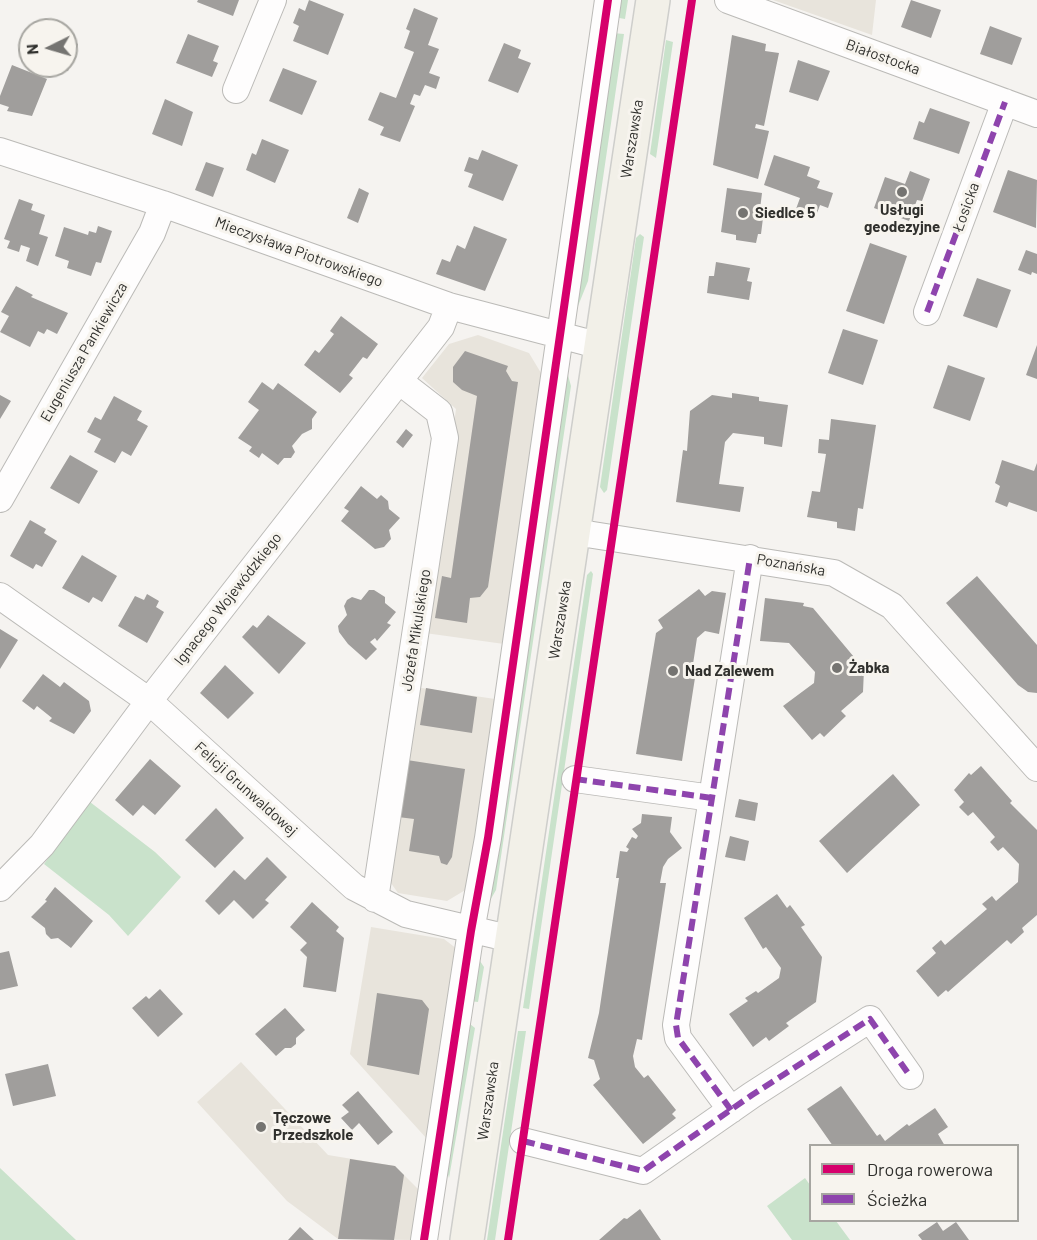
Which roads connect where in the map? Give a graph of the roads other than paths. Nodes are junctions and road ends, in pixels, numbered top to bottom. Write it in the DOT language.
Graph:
graph roads {
  1 [pos="273,0"];
  2 [pos="608,0"];
  3 [pos="653,0"];
  4 [pos="734,1"];
  5 [pos="236,90"];
  6 [pos="1005,102"];
  7 [pos="1037,114"];
  8 [pos="0,151"];
  9 [pos="164,204"];
  10 [pos="449,306"];
  11 [pos="927,312"];
  12 [pos="559,337"];
  13 [pos="601,346"];
  14 [pos="399,381"];
  15 [pos="0,499"];
  16 [pos="574,532"];
  17 [pos="750,558"];
  18 [pos="0,596"];
  19 [pos="149,701"];
  20 [pos="1037,768"];
  21 [pos="575,779"];
  22 [pos="712,798"];
  23 [pos="0,888"];
  24 [pos="375,899"];
  25 [pos="471,932"];
  26 [pos="512,939"];
  27 [pos="910,1076"];
  28 [pos="731,1110"];
  29 [pos="523,1141"];
  30 [pos="424,1240"];
  31 [pos="467,1240"];
  1 -- 5 [label="street"];
  2 -- 12 [label="street"];
  3 -- 13 [label="main road, Warszawska"];
  4 -- 6 [label="street, Białostocka"];
  6 -- 7 [label="street, Białostocka"];
  6 -- 11 [label="street, Łosicka"];
  8 -- 9 [label="street, Mieczysława Piotrowskiego"];
  9 -- 10 [label="street, Mieczysława Piotrowskiego"];
  9 -- 15 [label="street, Eugeniusza Pankiewicza"];
  10 -- 12 [label="street, Mieczysława Piotrowskiego"];
  10 -- 14 [label="street, Ignacego Wojewódzkiego"];
  12 -- 13 [label="street, Mieczysława Piotrowskiego"];
  12 -- 25 [label="street"];
  13 -- 16 [label="main road, Warszawska"];
  14 -- 19 [label="street, Ignacego Wojewódzkiego"];
  14 -- 24 [label="street, Józefa Mikulskiego"];
  16 -- 17 [label="street, Poznańska"];
  16 -- 26 [label="main road, Warszawska"];
  17 -- 20 [label="street, Poznańska"];
  17 -- 22 [label="street"];
  18 -- 19 [label="street, Felicji Grunwaldowej"];
  19 -- 23 [label="street, Ignacego Wojewódzkiego"];
  19 -- 24 [label="street, Felicji Grunwaldowej"];
  21 -- 22 [label="street"];
  22 -- 28 [label="street"];
  24 -- 25 [label="street, Felicji Grunwaldowej"];
  25 -- 26 [label="street, Felicji Grunwaldowej"];
  25 -- 30 [label="street"];
  26 -- 31 [label="main road, Warszawska"];
  27 -- 28 [label="street"];
  28 -- 29 [label="street"];
}
